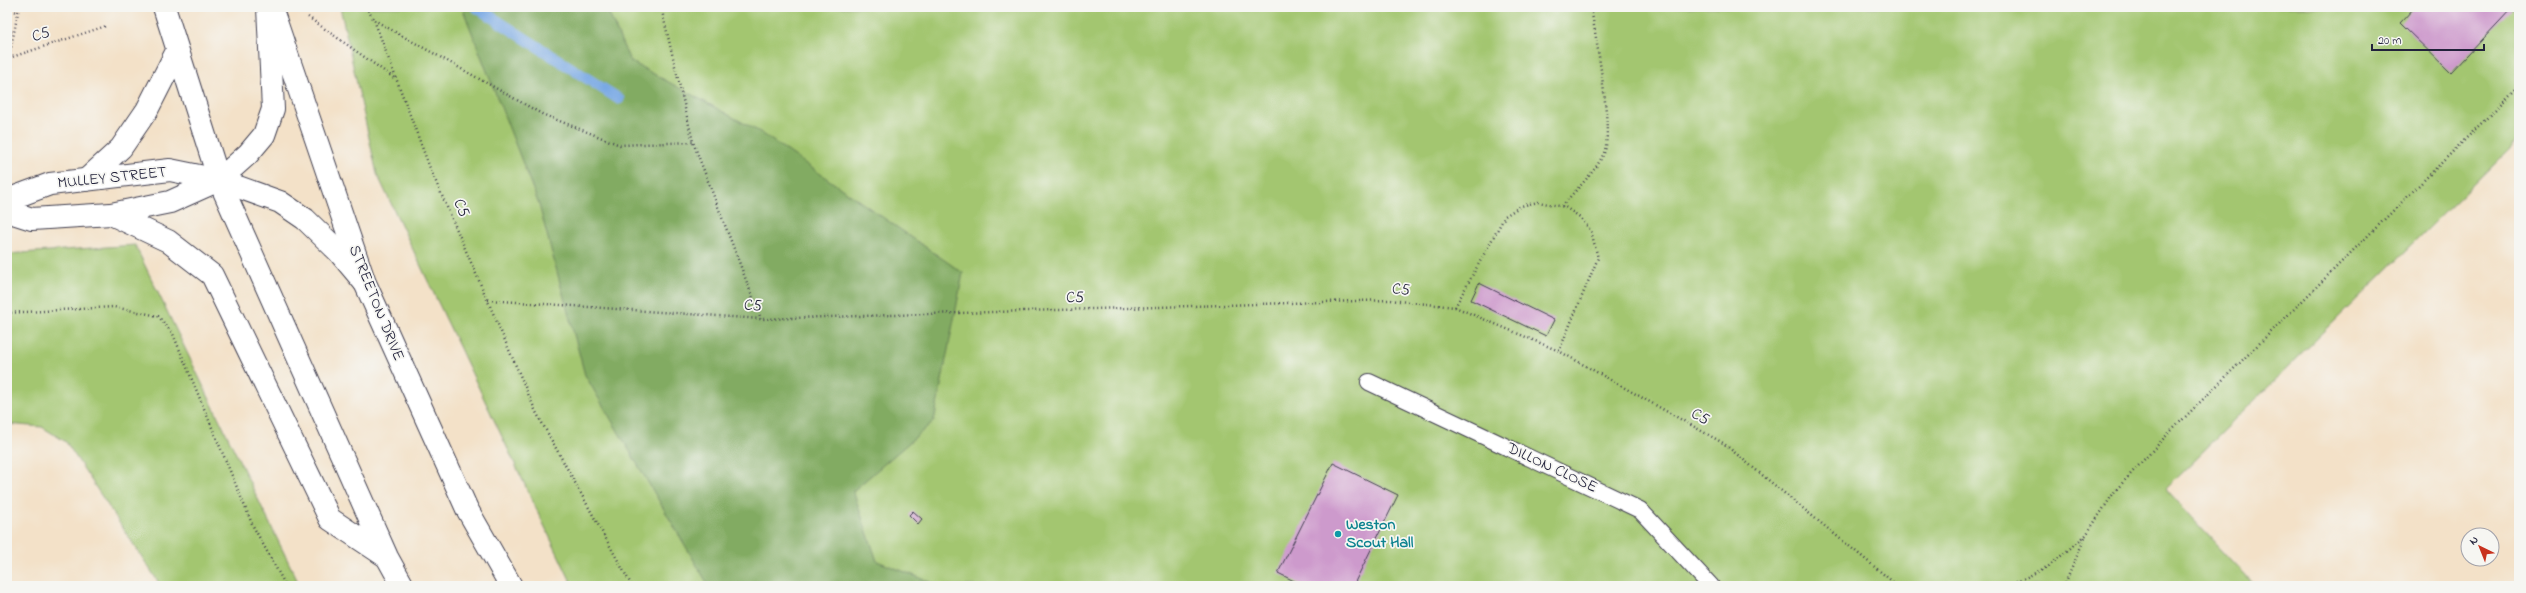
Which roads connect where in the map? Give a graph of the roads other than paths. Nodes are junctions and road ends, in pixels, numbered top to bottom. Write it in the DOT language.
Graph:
graph roads {
  1 [pos="164,7"];
  2 [pos="270,7"];
  3 [pos="177,51"];
  4 [pos="86,180"];
  5 [pos="219,180"];
  6 [pos="7,200"];
  7 [pos="7,211"];
  8 [pos="111,214"];
  9 [pos="365,283"];
  10 [pos="1369,382"];
  11 [pos="387,558"];
  12 [pos="403,586"];
  13 [pos="511,586"];
  14 [pos="1711,586"];
  1 -- 3 [label="main road"];
  2 -- 5 [label="main road, MULLEY STREET"];
  2 -- 9 [label="main road, STREETON DRIVE"];
  3 -- 4 [label="main road"];
  3 -- 5 [label="main road"];
  4 -- 5 [label="main road, MULLEY STREET"];
  4 -- 6 [label="main road, MULLEY STREET"];
  5 -- 8 [label="main road, MULLEY STREET"];
  5 -- 9 [label="main road, MULLEY STREET"];
  5 -- 11 [label="main road"];
  7 -- 8 [label="main road, MULLEY STREET"];
  8 -- 11 [label="main road"];
  9 -- 13 [label="main road, STREETON DRIVE"];
  10 -- 14 [label="lane, DILLON CLOSE"];
  11 -- 12 [label="main road"];
}
